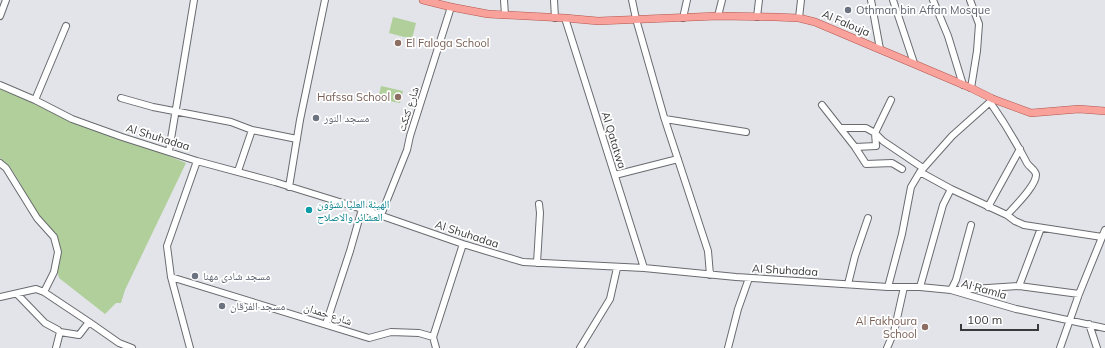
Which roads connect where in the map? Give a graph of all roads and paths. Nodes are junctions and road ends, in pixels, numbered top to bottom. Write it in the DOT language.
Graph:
graph roads {
  1 [pos="6,0"];
  2 [pos="194,0"];
  3 [pos="325,0"];
  4 [pos="423,0"];
  5 [pos="504,0"];
  6 [pos="554,0"];
  7 [pos="632,0"];
  8 [pos="687,0"];
  9 [pos="722,0"];
  10 [pos="759,0"];
  11 [pos="801,0"];
  12 [pos="871,0"];
  13 [pos="893,0"];
  14 [pos="933,0"];
  15 [pos="970,0"];
  16 [pos="451,8"];
  17 [pos="504,15"];
  18 [pos="0,16"];
  19 [pos="718,16"];
  20 [pos="757,17"];
  21 [pos="555,18"];
  22 [pos="565,18"];
  23 [pos="683,18"];
  24 [pos="799,18"];
  25 [pos="636,19"];
  26 [pos="66,26"];
  27 [pos="880,49"];
  28 [pos="914,63"];
  29 [pos="963,84"];
  30 [pos="0,85"];
  31 [pos="971,88"];
  32 [pos="121,98"];
  33 [pos="34,100"];
  34 [pos="892,100"];
  35 [pos="991,101"];
  36 [pos="822,105"];
  37 [pos="1105,111"];
  38 [pos="176,112"];
  39 [pos="665,119"];
  40 [pos="841,128"];
  41 [pos="252,130"];
  42 [pos="746,132"];
  43 [pos="876,133"];
  44 [pos="297,139"];
  45 [pos="855,147"];
  46 [pos="1020,149"];
  47 [pos="169,151"];
  48 [pos="678,159"];
  49 [pos="197,160"];
  50 [pos="0,163"];
  51 [pos="902,169"];
  52 [pos="921,170"];
  53 [pos="238,172"];
  54 [pos="615,175"];
  55 [pos="289,187"];
  56 [pos="951,189"];
  57 [pos="539,204"];
  58 [pos="988,207"];
  59 [pos="362,209"];
  60 [pos="381,215"];
  61 [pos="1007,215"];
  62 [pos="868,218"];
  63 [pos="971,225"];
  64 [pos="1041,228"];
  65 [pos="1105,230"];
  66 [pos="1102,237"];
  67 [pos="463,244"];
  68 [pos="537,263"];
  69 [pos="617,268"];
  70 [pos="644,268"];
  71 [pos="710,275"];
  72 [pos="171,277"];
  73 [pos="749,278"];
  74 [pos="848,284"];
  75 [pos="1019,286"];
  76 [pos="888,287"];
  77 [pos="904,287"];
  78 [pos="920,287"];
  79 [pos="951,290"];
  80 [pos="44,292"];
  81 [pos="17,294"];
  82 [pos="1079,294"];
  83 [pos="0,297"];
  84 [pos="1070,319"];
  85 [pos="89,322"];
  86 [pos="326,324"];
  87 [pos="1089,324"];
  88 [pos="1105,328"];
  89 [pos="60,332"];
  90 [pos="433,337"];
  91 [pos="56,348"];
  92 [pos="132,348"];
  93 [pos="190,348"];
  94 [pos="438,348"];
  95 [pos="580,348"];
  96 [pos="728,348"];
  97 [pos="887,348"];
  98 [pos="1060,348"];
  99 [pos="1097,348"];
  1 -- 18 [label="street"];
  2 -- 38 [label="street"];
  3 -- 44 [label="street"];
  4 -- 16 [label="main road, Al Falouja"];
  5 -- 17 [label="street"];
  6 -- 21 [label="street"];
  7 -- 25 [label="street"];
  8 -- 23 [label="street"];
  9 -- 19 [label="street"];
  10 -- 20 [label="street"];
  11 -- 24 [label="street"];
  12 -- 27 [label="street"];
  13 -- 28 [label="street"];
  14 -- 29 [label="street"];
  15 -- 31 [label="street"];
  16 -- 17 [label="main road, Al Falouja"];
  16 -- 60 [label="street, شارع كتكت"];
  17 -- 21 [label="main road, Al Falouja"];
  19 -- 20 [label="main road, Al Falouja"];
  19 -- 23 [label="main road, Al Falouja"];
  20 -- 24 [label="main road, Al Falouja"];
  21 -- 22 [label="main road, Al Falouja"];
  22 -- 25 [label="main road, Al Falouja"];
  22 -- 54 [label="street, Al Qatatwa"];
  23 -- 25 [label="main road, Al Falouja"];
  24 -- 27 [label="main road, Al Falouja"];
  25 -- 39 [label="street"];
  26 -- 33 [label="street"];
  27 -- 28 [label="main road, Al Falouja"];
  28 -- 29 [label="main road, Al Falouja"];
  29 -- 31 [label="main road, Al Falouja"];
  30 -- 33 [label="street, Al Shuhadaa"];
  31 -- 35 [label="main road, Al Falouja"];
  32 -- 38 [label="street"];
  33 -- 47 [label="street, Al Shuhadaa"];
  34 -- 43 [label="street"];
  35 -- 37 [label="main road, Al Falouja"];
  35 -- 46 [label="street"];
  35 -- 52 [label="street"];
  36 -- 40 [label="street"];
  38 -- 41 [label="street"];
  38 -- 47 [label="street"];
  39 -- 42 [label="street"];
  39 -- 48 [label="street"];
  40 -- 43 [label="street"];
  40 -- 45 [label="street"];
  41 -- 44 [label="street"];
  41 -- 53 [label="street"];
  43 -- 45 [label="street"];
  43 -- 52 [label="street"];
  44 -- 55 [label="street"];
  45 -- 51 [label="street"];
  46 -- 58 [label="street"];
  46 -- 61 [label="street"];
  47 -- 49 [label="street, Al Shuhadaa"];
  48 -- 54 [label="street"];
  48 -- 71 [label="street"];
  49 -- 53 [label="street, Al Shuhadaa"];
  49 -- 72 [label="street"];
  50 -- 80 [label="street"];
  52 -- 56 [label="street"];
  52 -- 76 [label="street"];
  53 -- 55 [label="street, Al Shuhadaa"];
  54 -- 70 [label="street, Al Qatatwa"];
  55 -- 59 [label="street, Al Shuhadaa"];
  56 -- 58 [label="street"];
  56 -- 78 [label="street"];
  57 -- 68 [label="street"];
  58 -- 61 [label="street"];
  59 -- 60 [label="street, Al Shuhadaa"];
  59 -- 86 [label="street"];
  60 -- 67 [label="street, Al Shuhadaa"];
  61 -- 64 [label="street"];
  62 -- 74 [label="street"];
  63 -- 79 [label="street"];
  64 -- 66 [label="street"];
  64 -- 75 [label="street"];
  65 -- 66 [label="street"];
  66 -- 82 [label="street"];
  67 -- 68 [label="street, Al Shuhadaa"];
  67 -- 90 [label="street"];
  68 -- 69 [label="street, Al Shuhadaa"];
  69 -- 70 [label="street, Al Shuhadaa"];
  69 -- 95 [label="street"];
  70 -- 71 [label="street, Al Shuhadaa"];
  71 -- 73 [label="street, Al Shuhadaa"];
  72 -- 86 [label="street, شارع حمدان"];
  72 -- 93 [label="street"];
  73 -- 74 [label="street, Al Shuhadaa"];
  73 -- 96 [label="street"];
  74 -- 76 [label="street, Al Shuhadaa"];
  75 -- 79 [label="street"];
  75 -- 82 [label="street"];
  76 -- 77 [label="street, Al Shuhadaa"];
  77 -- 78 [label="street, Al Shuhadaa"];
  77 -- 97 [label="street"];
  78 -- 79 [label="street, Al Shuhadaa"];
  79 -- 84 [label="street, Al Ramla"];
  80 -- 81 [label="street"];
  80 -- 85 [label="street"];
  81 -- 83 [label="street"];
  81 -- 89 [label="street"];
  82 -- 84 [label="street"];
  84 -- 87 [label="street, Al Ramla"];
  84 -- 98 [label="street"];
  85 -- 89 [label="street"];
  85 -- 92 [label="street"];
  86 -- 90 [label="street, شارع حمدان"];
  87 -- 88 [label="street, Al Ramla"];
  87 -- 99 [label="street"];
  89 -- 91 [label="street"];
  90 -- 94 [label="street"];
}
